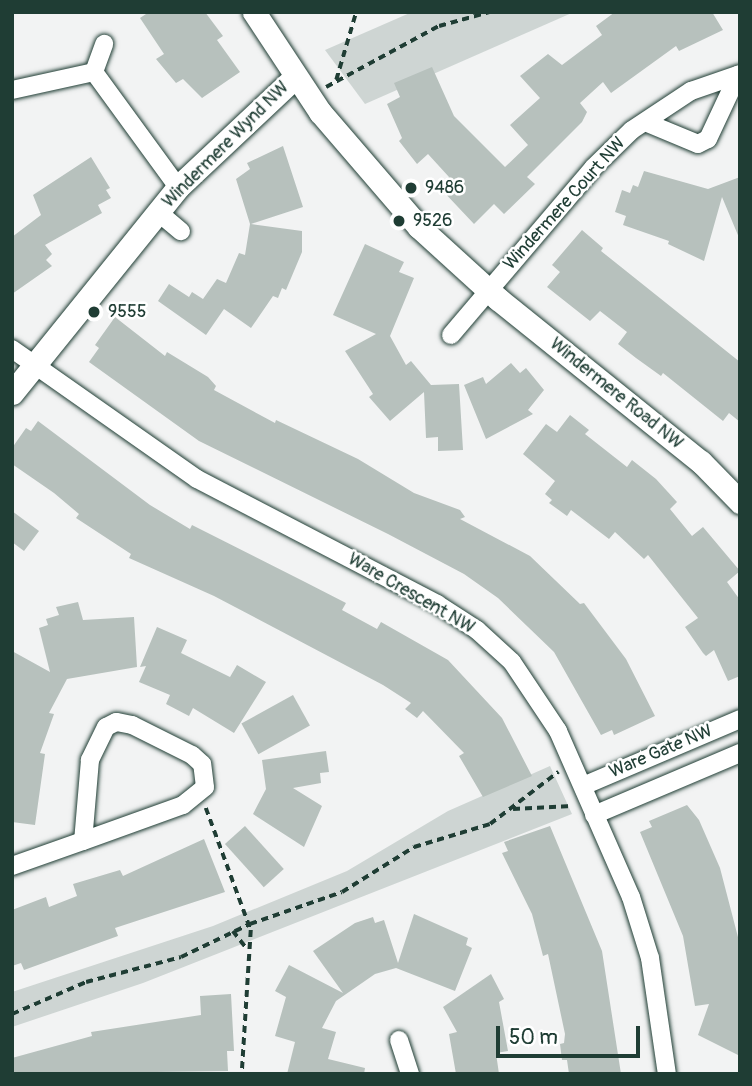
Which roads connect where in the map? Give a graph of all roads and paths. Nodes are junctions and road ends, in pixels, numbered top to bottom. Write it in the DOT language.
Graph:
graph roads {
  1 [pos="254,12"];
  2 [pos="356,12"];
  3 [pos="490,12"];
  4 [pos="104,44"];
  5 [pos="94,72"];
  6 [pos="739,74"];
  7 [pos="294,78"];
  8 [pos="337,80"];
  9 [pos="12,90"];
  10 [pos="309,97"];
  11 [pos="645,122"];
  12 [pos="178,187"];
  13 [pos="158,212"];
  14 [pos="181,231"];
  15 [pos="489,290"];
  16 [pos="451,335"];
  17 [pos="12,349"];
  18 [pos="35,365"];
  19 [pos="12,393"];
  20 [pos="740,502"];
  21 [pos="740,719"];
  22 [pos="740,753"];
  23 [pos="572,762"];
  24 [pos="583,786"];
  25 [pos="197,797"];
  26 [pos="511,810"];
  27 [pos="592,810"];
  28 [pos="83,841"];
  29 [pos="12,866"];
  30 [pos="250,924"];
  31 [pos="233,931"];
  32 [pos="247,949"];
  33 [pos="12,1014"];
  34 [pos="400,1040"];
  35 [pos="242,1074"];
  36 [pos="410,1074"];
  37 [pos="667,1074"];
  1 -- 7 [label="street, Windermere Road NW"];
  2 -- 8 [label="path"];
  3 -- 8 [label="path"];
  4 -- 5 [label="street"];
  5 -- 9 [label="street"];
  5 -- 12 [label="street"];
  6 -- 11 [label="street, Windermere Court NW"];
  6 -- 11 [label="street, Windermere Court NW"];
  7 -- 10 [label="street, Windermere Road NW"];
  7 -- 12 [label="street, Windermere Wynd NW"];
  8 -- 10 [label="path"];
  10 -- 15 [label="street, Windermere Road NW"];
  11 -- 15 [label="street, Windermere Court NW"];
  12 -- 13 [label="street, Windermere Wynd NW"];
  13 -- 14 [label="street, Windermere Wynd NW"];
  13 -- 18 [label="street, Windermere Wynd NW"];
  15 -- 16 [label="street"];
  15 -- 20 [label="street, Windermere Road NW"];
  17 -- 18 [label="street"];
  18 -- 19 [label="street, Windermere Wynd NW"];
  18 -- 23 [label="street, Ware Crescent NW"];
  21 -- 24 [label="street, Ware Gate NW"];
  22 -- 27 [label="street, Ware Gate NW"];
  23 -- 24 [label="street, Ware Crescent NW"];
  23 -- 26 [label="path"];
  24 -- 27 [label="street, Ware Crescent NW"];
  25 -- 28 [label="street"];
  25 -- 28 [label="street"];
  25 -- 30 [label="path"];
  26 -- 27 [label="path"];
  26 -- 30 [label="path"];
  27 -- 37 [label="street, Ware Crescent NW"];
  28 -- 29 [label="street"];
  30 -- 31 [label="path"];
  30 -- 32 [label="path"];
  31 -- 32 [label="path"];
  31 -- 33 [label="path"];
  32 -- 35 [label="path"];
  34 -- 36 [label="street"];
}
